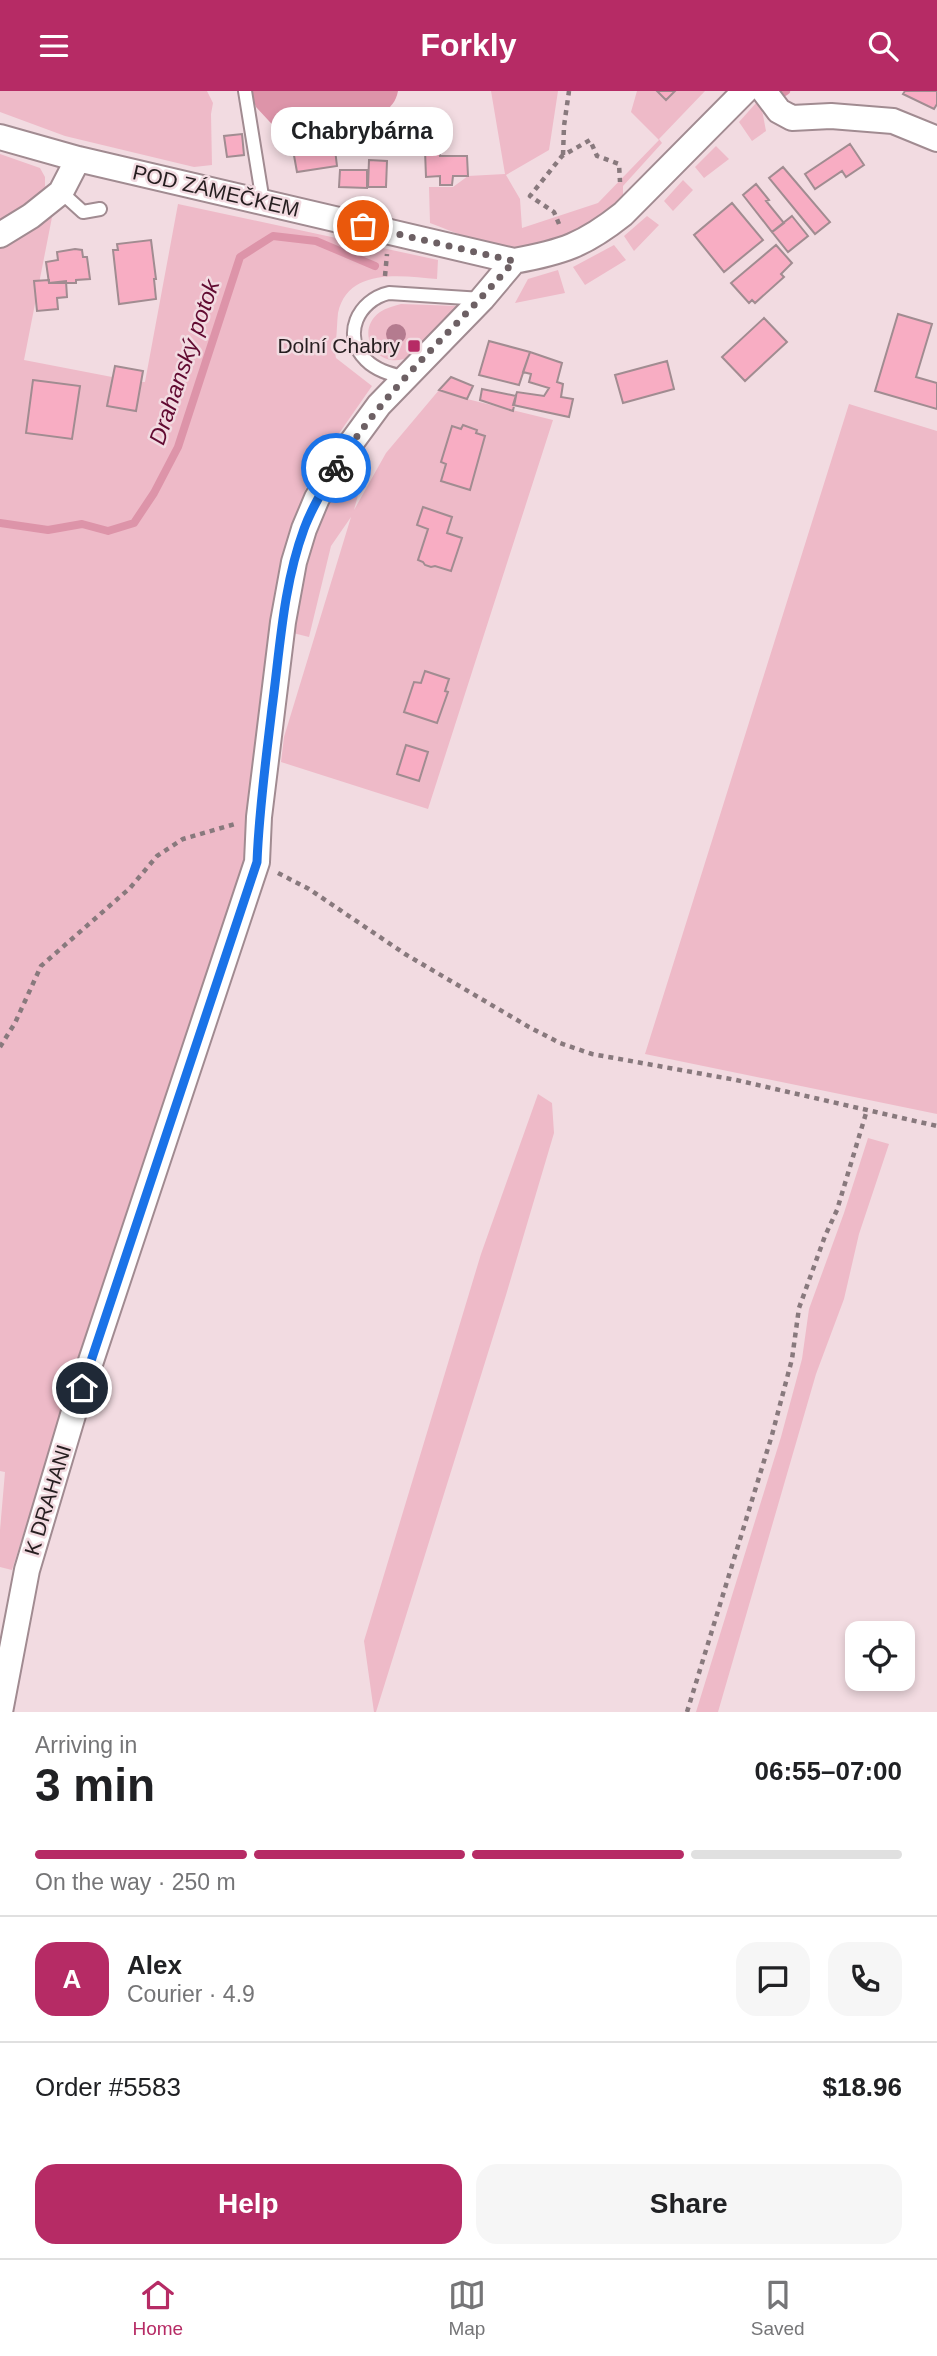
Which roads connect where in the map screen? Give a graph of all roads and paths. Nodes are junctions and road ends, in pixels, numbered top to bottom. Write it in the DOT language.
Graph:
graph roads {
  1 [pos="245,91"];
  2 [pos="569,91"];
  3 [pos="745,91"];
  4 [pos="764,91"];
  5 [pos="0,137"];
  6 [pos="937,139"];
  7 [pos="562,156"];
  8 [pos="78,159"];
  9 [pos="61,193"];
  10 [pos="262,202"];
  11 [pos="100,209"];
  12 [pos="623,214"];
  13 [pos="0,235"];
  14 [pos="388,244"];
  15 [pos="570,249"];
  16 [pos="514,261"];
  17 [pos="385,281"];
  18 [pos="482,299"];
  19 [pos="406,378"];
  20 [pos="259,817"];
  21 [pos="257,862"];
  22 [pos="0,1047"];
  23 [pos="867,1110"];
  24 [pos="937,1126"];
  25 [pos="0,1712"];
  26 [pos="687,1712"];
  1 -- 10 [label="lane"];
  2 -- 7 [label="path"];
  3 -- 12 [label="street, POD ZÁMEČKEM"];
  4 -- 6 [label="street"];
  5 -- 8 [label="street, POD ZÁMEČKEM"];
  7 -- 12 [label="path"];
  7 -- 15 [label="path"];
  8 -- 9 [label="street"];
  8 -- 10 [label="street, POD ZÁMEČKEM"];
  9 -- 11 [label="lane"];
  9 -- 13 [label="street"];
  10 -- 16 [label="street, POD ZÁMEČKEM"];
  12 -- 15 [label="street, POD ZÁMEČKEM"];
  14 -- 17 [label="path"];
  15 -- 16 [label="street, POD ZÁMEČKEM"];
  16 -- 18 [label="street, K DRAHANI"];
  18 -- 19 [label="street, K DRAHANI"];
  18 -- 19 [label="lane"];
  19 -- 20 [label="street, K DRAHANI"];
  20 -- 21 [label="street, K DRAHANI"];
  20 -- 22 [label="path"];
  21 -- 23 [label="path"];
  21 -- 25 [label="street, K DRAHANI"];
  23 -- 24 [label="path"];
  23 -- 26 [label="path"];
}
